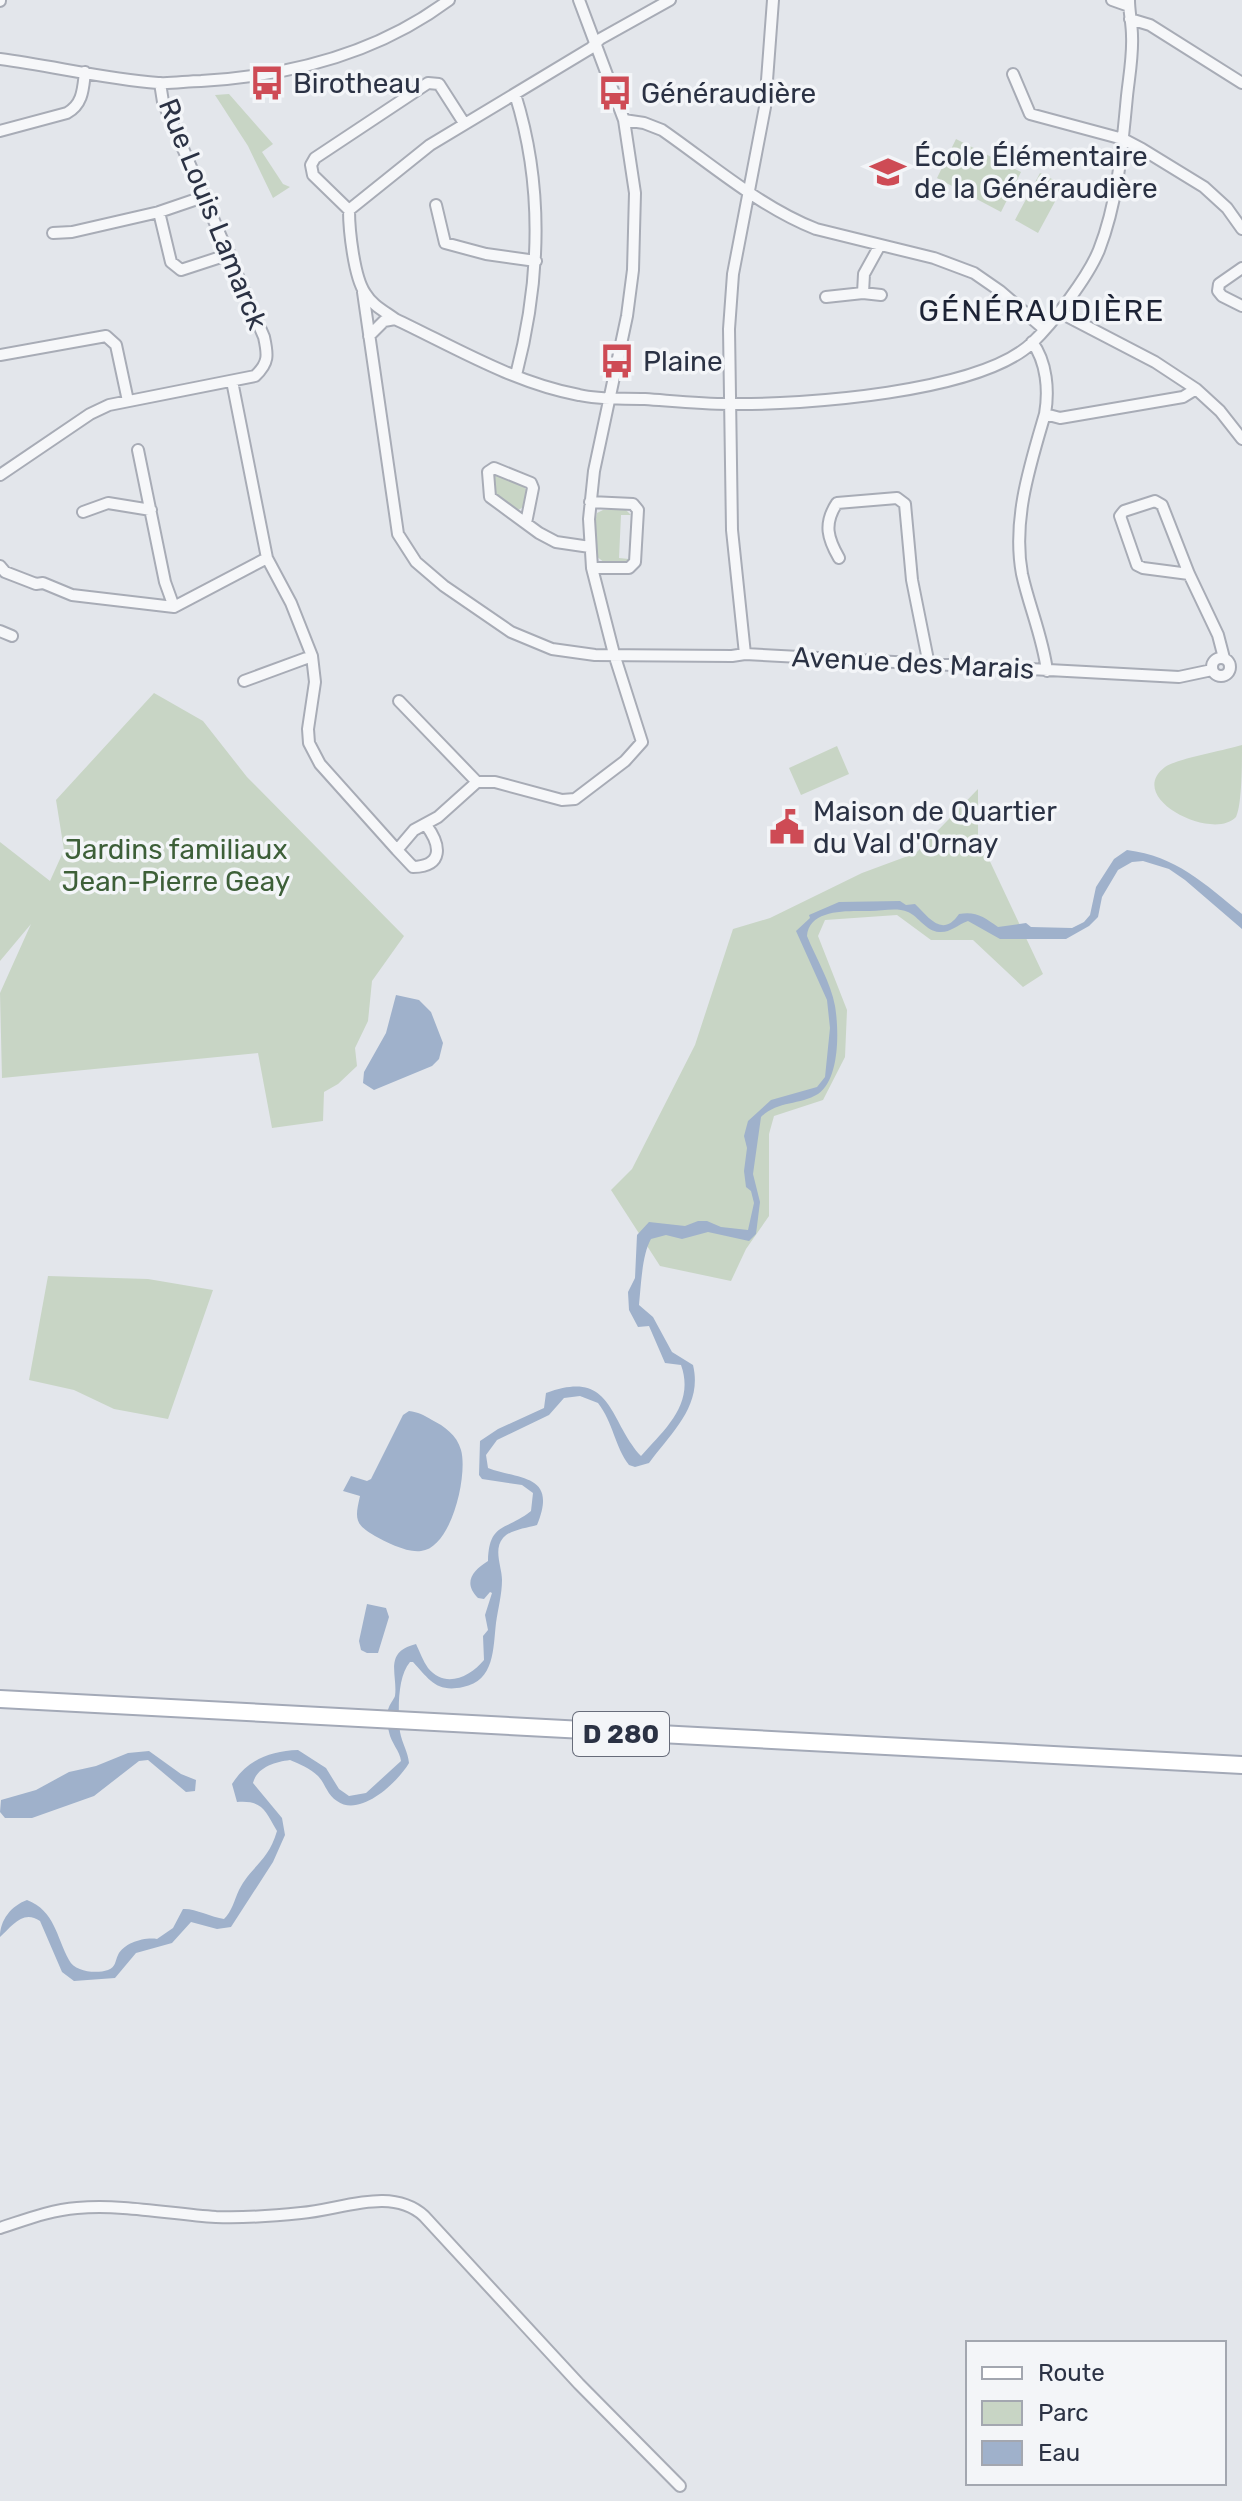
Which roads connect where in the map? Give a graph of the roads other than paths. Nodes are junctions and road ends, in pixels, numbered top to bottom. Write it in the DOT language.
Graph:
graph roads {
  1 [pos="449,0"];
  2 [pos="579,0"];
  3 [pos="670,0"];
  4 [pos="773,0"];
  5 [pos="1112,0"];
  6 [pos="1129,3"];
  7 [pos="1130,19"];
  8 [pos="597,43"];
  9 [pos="0,59"];
  10 [pos="85,72"];
  11 [pos="1013,74"];
  12 [pos="160,83"];
  13 [pos="1242,83"];
  14 [pos="515,94"];
  15 [pos="624,120"];
  16 [pos="464,123"];
  17 [pos="0,131"];
  18 [pos="1123,139"];
  19 [pos="750,191"];
  20 [pos="203,197"];
  21 [pos="436,205"];
  22 [pos="349,210"];
  23 [pos="159,212"];
  24 [pos="1242,229"];
  25 [pos="53,233"];
  26 [pos="880,245"];
  27 [pos="230,254"];
  28 [pos="536,261"];
  29 [pos="1242,268"];
  30 [pos="363,292"];
  31 [pos="863,293"];
  32 [pos="881,295"];
  33 [pos="826,297"];
  34 [pos="1242,306"];
  35 [pos="1059,312"];
  36 [pos="395,319"];
  37 [pos="1044,329"];
  38 [pos="369,336"];
  39 [pos="1032,342"];
  40 [pos="0,355"];
  41 [pos="516,375"];
  42 [pos="232,381"];
  43 [pos="1196,389"];
  44 [pos="609,399"];
  45 [pos="128,401"];
  46 [pos="729,404"];
  47 [pos="1045,414"];
  48 [pos="1242,439"];
  49 [pos="138,450"];
  50 [pos="0,475"];
  51 [pos="590,502"];
  52 [pos="151,510"];
  53 [pos="83,512"];
  54 [pos="526,523"];
  55 [pos="590,547"];
  56 [pos="267,558"];
  57 [pos="839,558"];
  58 [pos="0,566"];
  59 [pos="592,568"];
  60 [pos="1189,574"];
  61 [pos="174,607"];
  62 [pos="0,631"];
  63 [pos="1218,635"];
  64 [pos="12,636"];
  65 [pos="614,654"];
  66 [pos="745,654"];
  67 [pos="312,656"];
  68 [pos="1226,660"];
  69 [pos="1242,662"];
  70 [pos="929,665"];
  71 [pos="1212,666"];
  72 [pos="1242,670"];
  73 [pos="1047,671"];
  74 [pos="1228,674"];
  75 [pos="244,681"];
  76 [pos="399,701"];
  77 [pos="477,782"];
  78 [pos="426,825"];
  79 [pos="397,850"];
  80 [pos="0,1699"];
  81 [pos="1242,1765"];
  82 [pos="0,2228"];
  83 [pos="680,2486"];
  1 -- 12 [label="street"];
  2 -- 8 [label="street"];
  3 -- 8 [label="street"];
  4 -- 19 [label="street"];
  5 -- 6 [label="street"];
  6 -- 7 [label="street"];
  7 -- 13 [label="street"];
  7 -- 18 [label="street"];
  8 -- 14 [label="street"];
  8 -- 15 [label="street"];
  9 -- 10 [label="street"];
  10 -- 12 [label="street"];
  10 -- 17 [label="street"];
  11 -- 18 [label="street"];
  12 -- 20 [label="street, Rue Louis Lamarck"];
  14 -- 16 [label="street"];
  14 -- 28 [label="street"];
  15 -- 19 [label="street"];
  15 -- 44 [label="street"];
  16 -- 22 [label="street"];
  16 -- 22 [label="street"];
  18 -- 24 [label="street"];
  18 -- 35 [label="street"];
  19 -- 26 [label="street"];
  19 -- 46 [label="street"];
  20 -- 23 [label="street"];
  20 -- 27 [label="street, Rue Louis Lamarck"];
  21 -- 28 [label="street"];
  22 -- 30 [label="street, Avenue des Marais"];
  23 -- 25 [label="street"];
  23 -- 27 [label="street"];
  26 -- 31 [label="street"];
  26 -- 37 [label="street"];
  27 -- 42 [label="street, Rue Louis Lamarck"];
  28 -- 41 [label="street"];
  29 -- 34 [label="street"];
  30 -- 36 [label="street"];
  30 -- 38 [label="street, Avenue des Marais"];
  31 -- 32 [label="street"];
  31 -- 33 [label="street"];
  35 -- 37 [label="street"];
  35 -- 43 [label="street"];
  36 -- 38 [label="street"];
  36 -- 41 [label="street"];
  37 -- 39 [label="street"];
  38 -- 65 [label="street, Avenue des Marais"];
  39 -- 46 [label="street"];
  39 -- 47 [label="street"];
  40 -- 45 [label="street"];
  41 -- 44 [label="street"];
  42 -- 45 [label="street"];
  42 -- 56 [label="street"];
  43 -- 47 [label="street"];
  43 -- 48 [label="street"];
  44 -- 46 [label="street"];
  44 -- 51 [label="street"];
  45 -- 50 [label="street"];
  46 -- 66 [label="street"];
  47 -- 73 [label="street"];
  49 -- 52 [label="street"];
  51 -- 55 [label="street"];
  51 -- 59 [label="street"];
  52 -- 53 [label="street"];
  52 -- 61 [label="street"];
  54 -- 54 [label="street"];
  54 -- 55 [label="street"];
  55 -- 59 [label="street"];
  56 -- 61 [label="street"];
  56 -- 67 [label="street"];
  57 -- 70 [label="street"];
  58 -- 61 [label="street"];
  59 -- 65 [label="street"];
  60 -- 60 [label="street"];
  60 -- 63 [label="street"];
  62 -- 64 [label="street"];
  63 -- 68 [label="street"];
  63 -- 71 [label="street"];
  65 -- 66 [label="street, Avenue des Marais"];
  65 -- 77 [label="street"];
  66 -- 70 [label="street, Avenue des Marais"];
  67 -- 75 [label="street"];
  67 -- 79 [label="street"];
  68 -- 69 [label="street, Avenue des Marais"];
  68 -- 71 [label="street, Avenue des Marais"];
  68 -- 74 [label="street"];
  70 -- 73 [label="street, Avenue des Marais"];
  71 -- 73 [label="street, Avenue des Marais"];
  71 -- 74 [label="street, Avenue des Marais"];
  72 -- 74 [label="street, Avenue des Marais"];
  76 -- 77 [label="street"];
  77 -- 78 [label="street"];
  78 -- 79 [label="street"];
  78 -- 79 [label="street"];
  80 -- 81 [label="main road, D 280"];
  82 -- 83 [label="street"];
}
